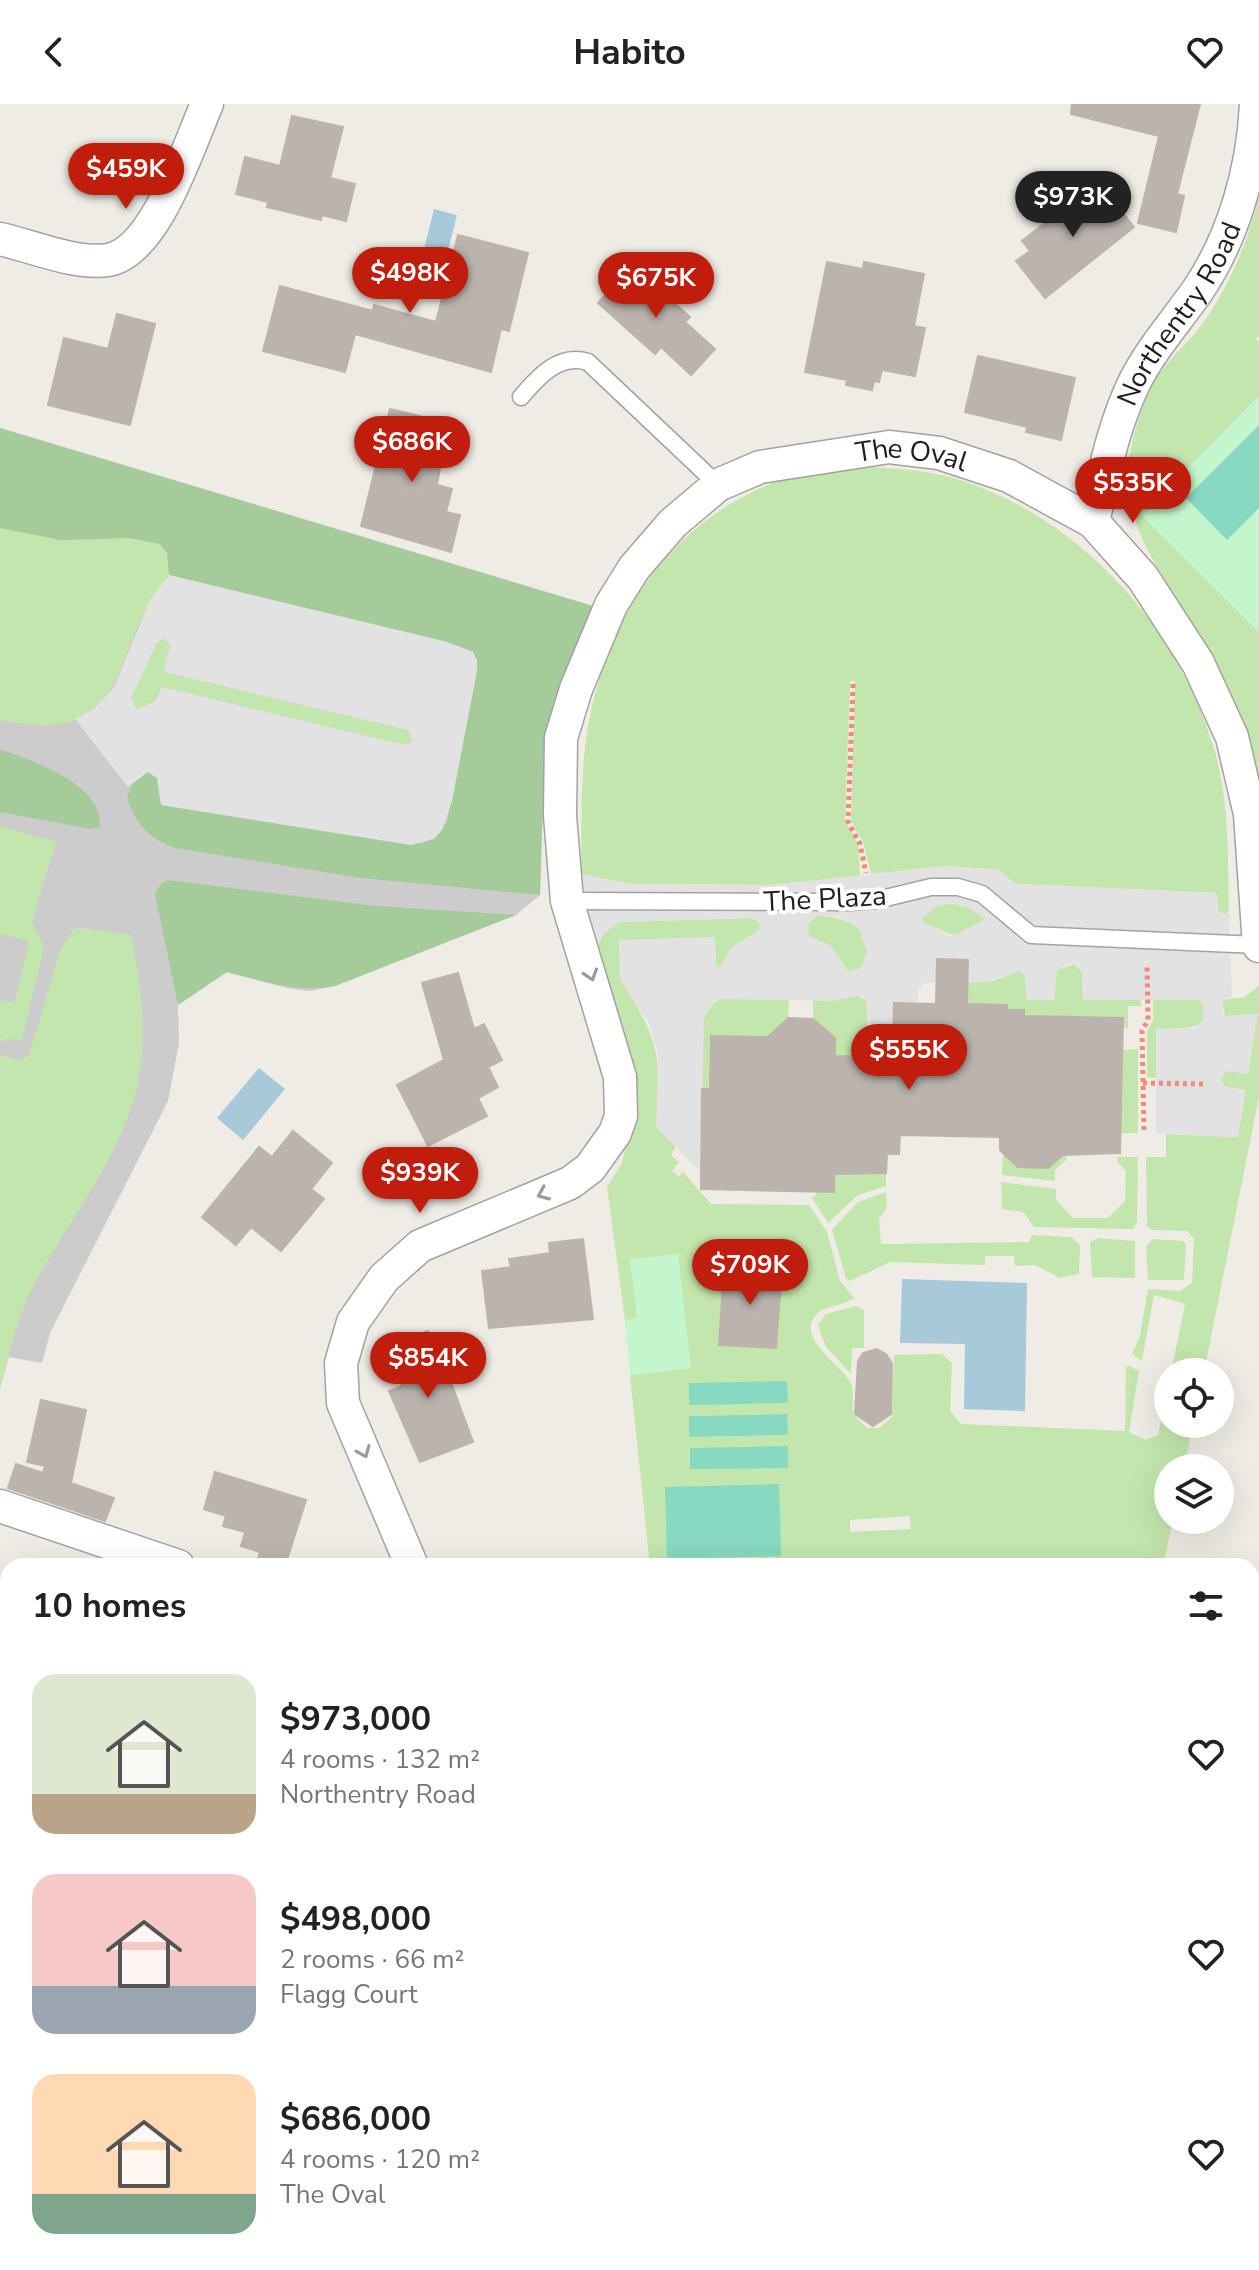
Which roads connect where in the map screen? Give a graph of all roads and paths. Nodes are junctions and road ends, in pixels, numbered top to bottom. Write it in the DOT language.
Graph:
graph roads {
  1 [pos="207,104"];
  2 [pos="1256,104"];
  3 [pos="0,239"];
  4 [pos="521,397"];
  5 [pos="718,485"];
  6 [pos="1093,522"];
  7 [pos="853,684"];
  8 [pos="866,873"];
  9 [pos="567,901"];
  10 [pos="1147,940"];
  11 [pos="1258,945"];
  12 [pos="1143,1083"];
  13 [pos="1206,1084"];
  14 [pos="1144,1130"];
  15 [pos="0,1506"];
  16 [pos="154,1558"];
  17 [pos="409,1558"];
  1 -- 3 [label="street"];
  2 -- 6 [label="street, Northentry Road"];
  4 -- 5 [label="lane"];
  5 -- 6 [label="street, The Oval"];
  5 -- 9 [label="street, The Oval"];
  6 -- 11 [label="street, The Oval"];
  7 -- 8 [label="path"];
  9 -- 10 [label="lane, The Plaza"];
  9 -- 17 [label="street, The Oval, one-way"];
  10 -- 11 [label="lane, The Plaza"];
  10 -- 12 [label="path"];
  12 -- 13 [label="path"];
  12 -- 14 [label="path"];
  15 -- 16 [label="street"];
}
